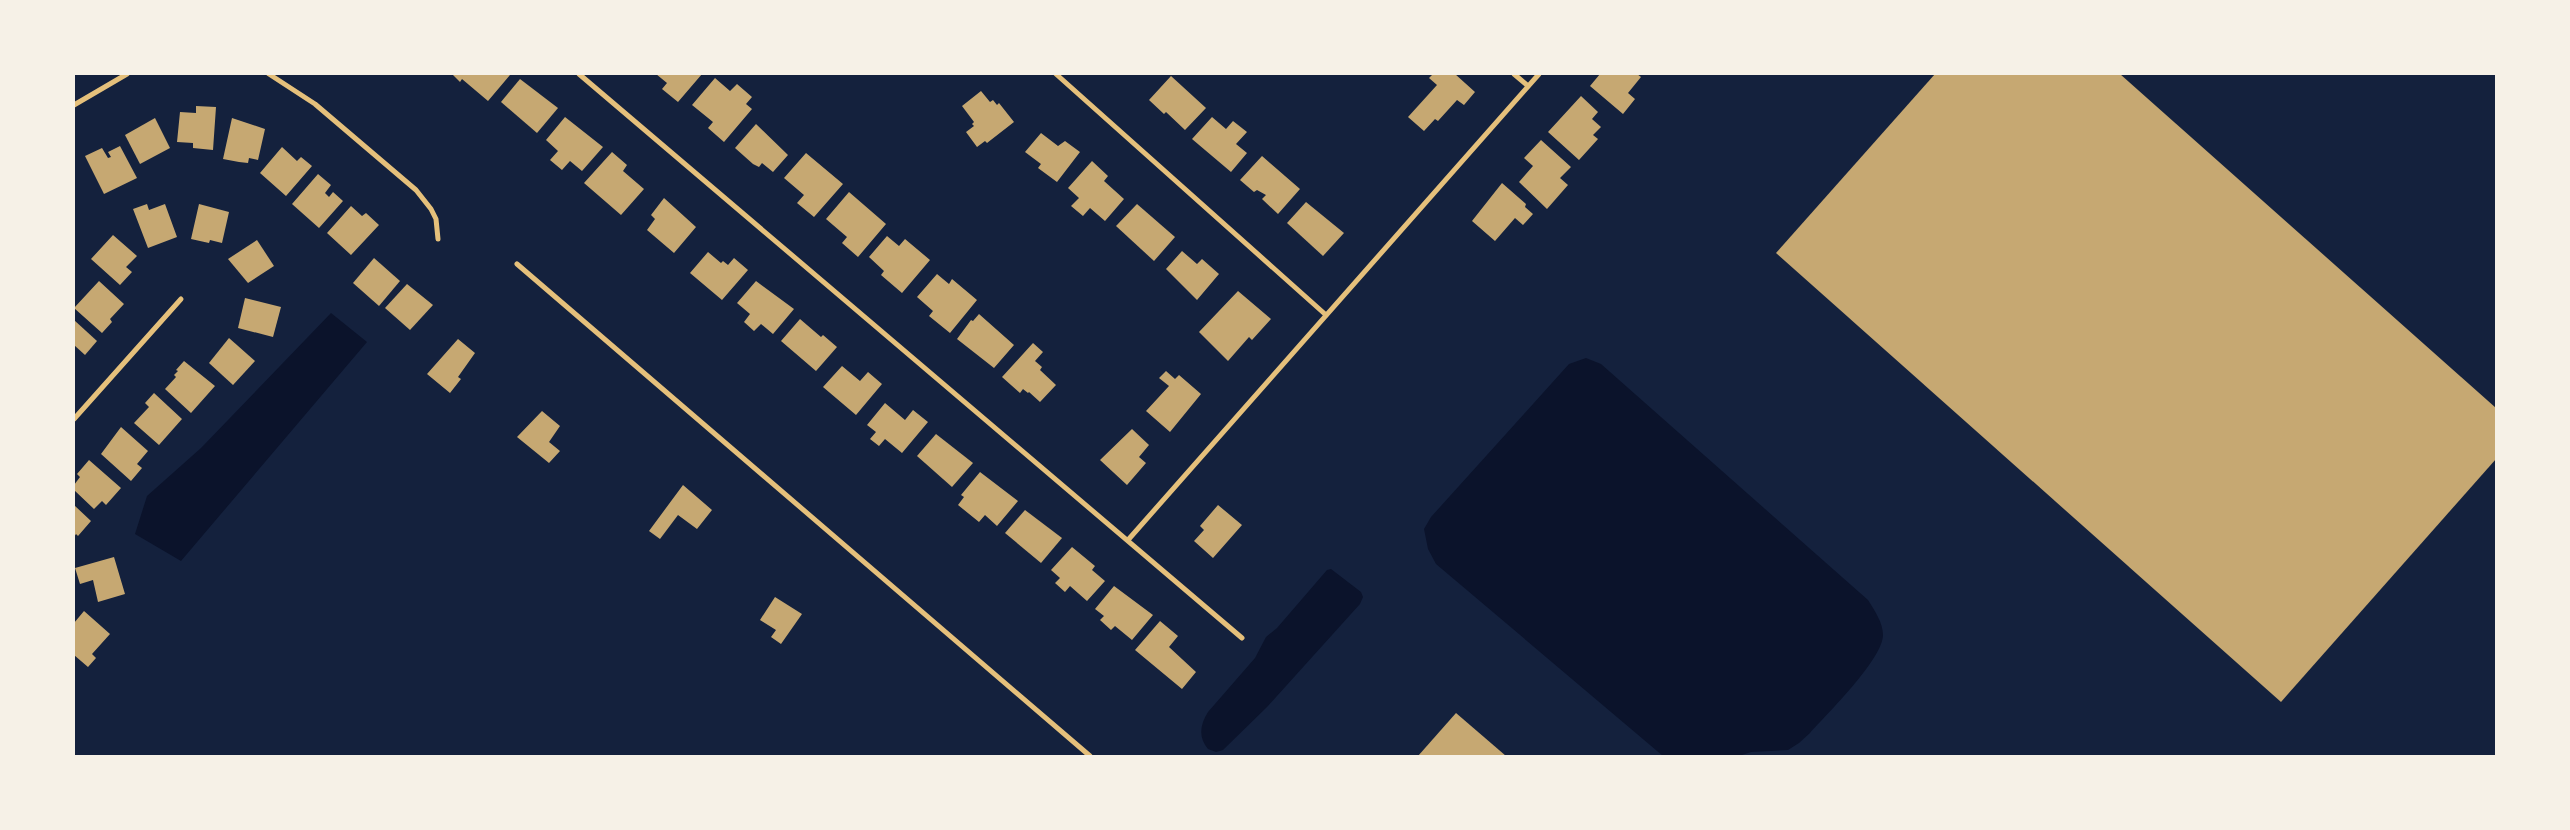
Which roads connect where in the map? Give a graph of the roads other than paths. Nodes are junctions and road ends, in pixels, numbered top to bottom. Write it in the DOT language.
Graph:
graph roads {
  1 [pos="127,74"];
  2 [pos="269,74"];
  3 [pos="579,74"];
  4 [pos="1056,74"];
  5 [pos="1514,74"];
  6 [pos="1539,74"];
  7 [pos="1528,86"];
  8 [pos="74,105"];
  9 [pos="438,239"];
  10 [pos="516,264"];
  11 [pos="181,299"];
  12 [pos="1326,315"];
  13 [pos="74,418"];
  14 [pos="1128,540"];
  15 [pos="1242,638"];
  16 [pos="1090,756"];
  1 -- 8 [label="street"];
  2 -- 9 [label="street"];
  3 -- 14 [label="street"];
  4 -- 12 [label="street"];
  5 -- 7 [label="street"];
  6 -- 7 [label="street"];
  7 -- 12 [label="street"];
  10 -- 16 [label="street"];
  11 -- 13 [label="street"];
  12 -- 14 [label="street"];
  14 -- 15 [label="street"];
}
